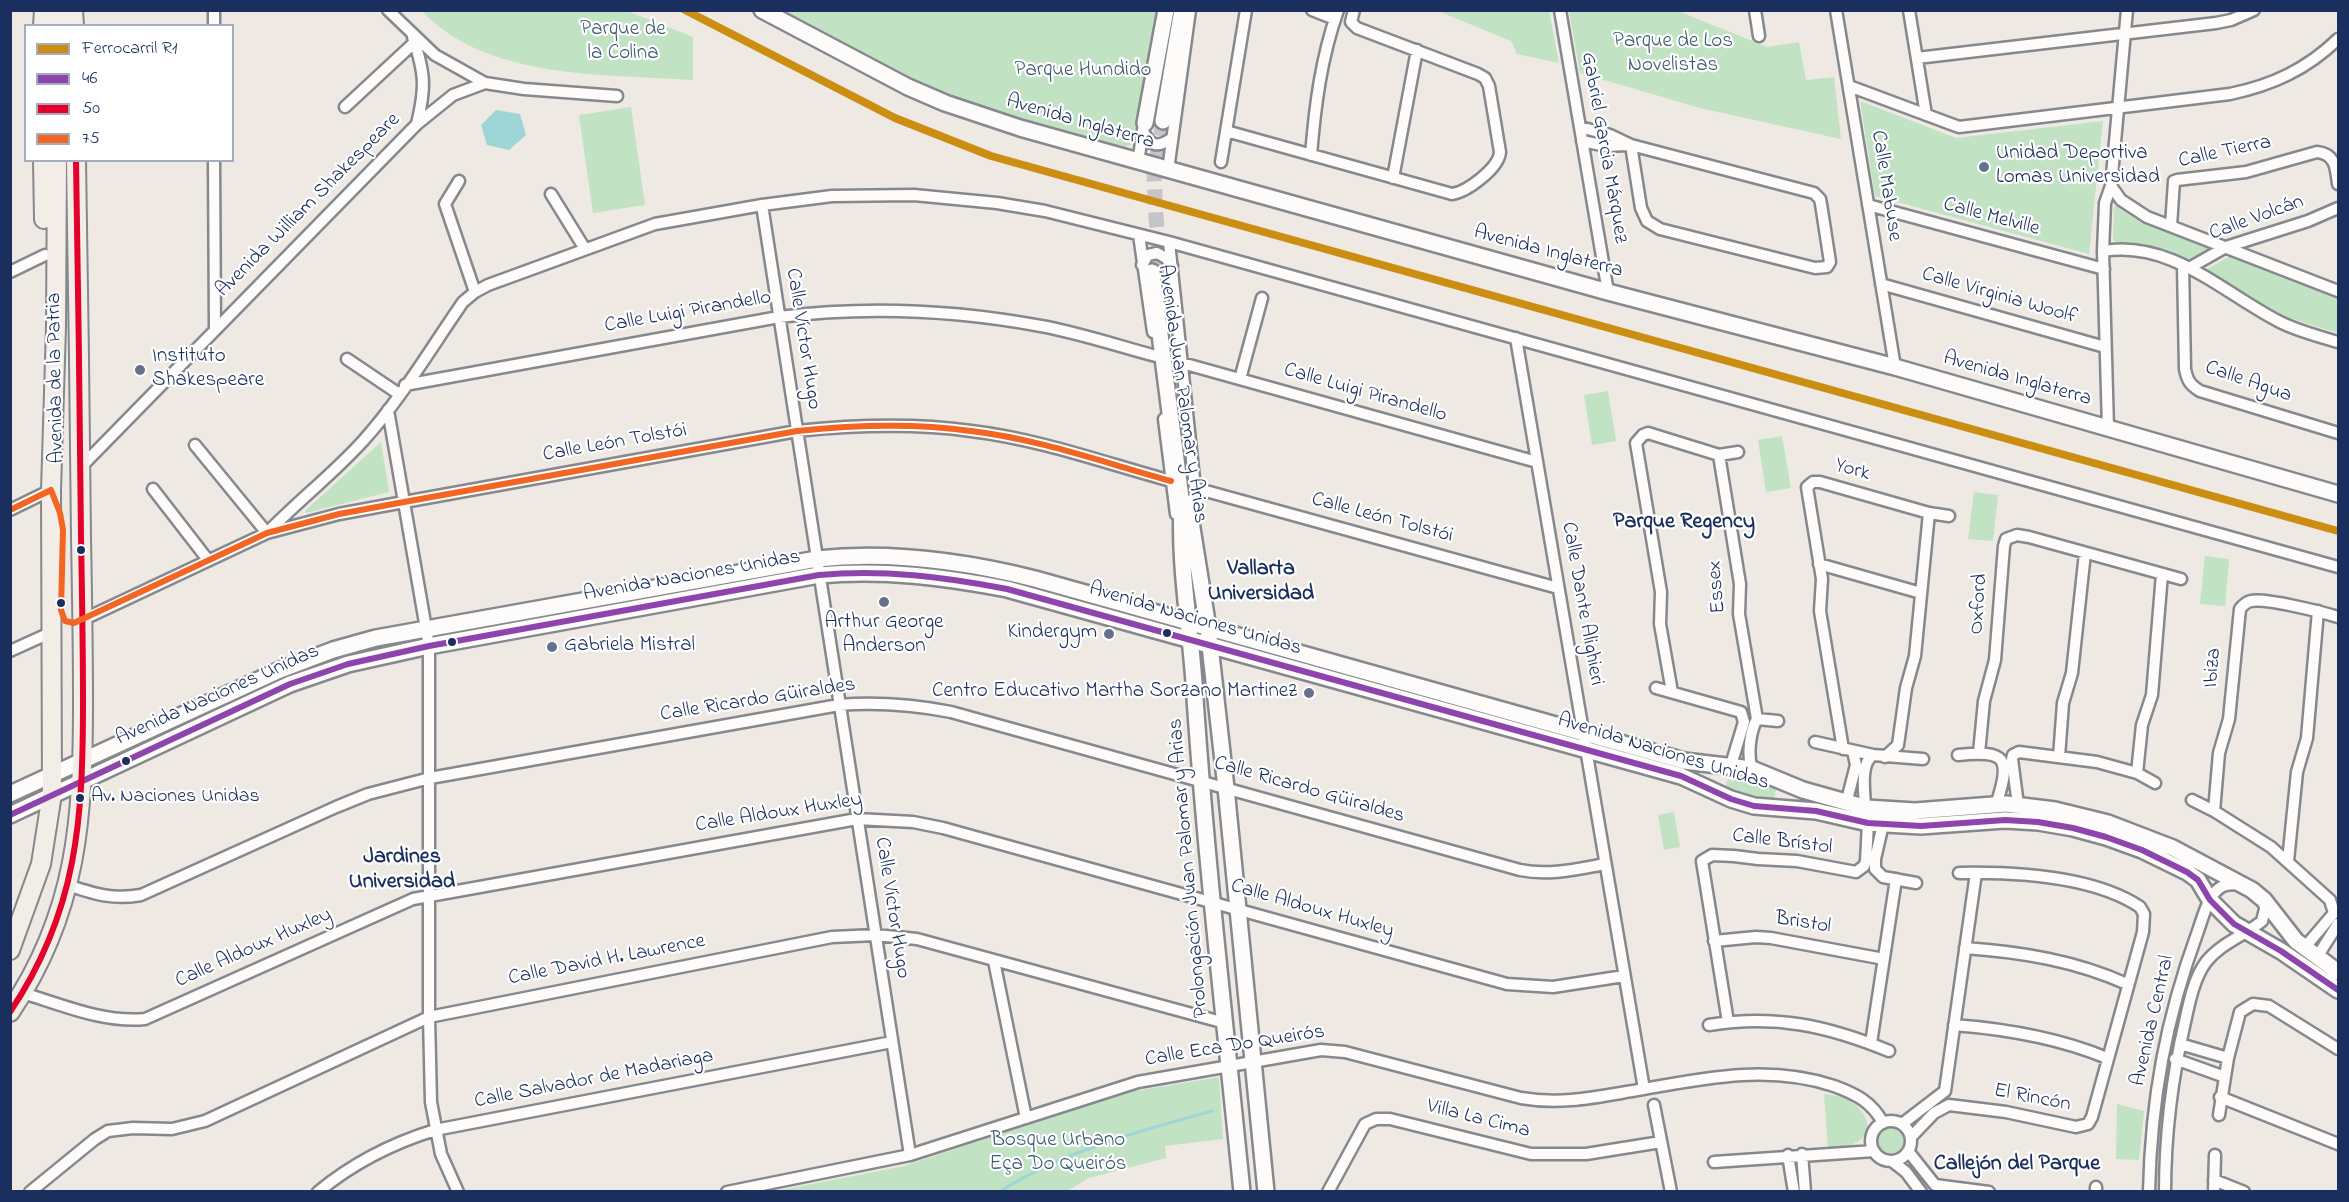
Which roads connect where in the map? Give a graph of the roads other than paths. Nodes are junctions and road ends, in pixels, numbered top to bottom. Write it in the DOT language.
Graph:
graph roads {
  1 [pos="388,10"];
  2 [pos="762,10"];
  3 [pos="1165,10"];
  4 [pos="1182,10"];
  5 [pos="1190,10"];
  6 [pos="1246,10"];
  7 [pos="1312,10"];
  8 [pos="1354,10"];
  9 [pos="1560,10"];
  10 [pos="1755,10"];
  11 [pos="1836,10"];
  12 [pos="1909,10"];
  13 [pos="2127,10"];
  14 [pos="2254,10"];
  15 [pos="1337,15"];
  16 [pos="2125,34"];
  17 [pos="1759,36"];
  18 [pos="413,37"];
  19 [pos="2338,39"];
  20 [pos="1417,50"];
  21 [pos="1917,58"];
  22 [pos="485,83"];
  23 [pos="1849,86"];
  24 [pos="617,96"];
  25 [pos="423,102"];
  26 [pos="345,107"];
  27 [pos="438,108"];
  28 [pos="2118,108"];
  29 [pos="1926,115"];
  30 [pos="1163,121"];
  31 [pos="417,124"];
  32 [pos="1144,127"];
  33 [pos="1580,127"];
  34 [pos="1226,131"];
  35 [pos="1171,139"];
  36 [pos="1582,141"];
  37 [pos="1631,145"];
  38 [pos="1311,155"];
  39 [pos="44,162"];
  40 [pos="57,162"];
  41 [pos="76,162"];
  42 [pos="87,162"];
  43 [pos="214,162"];
  44 [pos="1138,162"];
  45 [pos="1221,162"];
  46 [pos="1168,170"];
  47 [pos="1393,177"];
  48 [pos="459,181"];
  49 [pos="2338,184"];
  50 [pos="2111,186"];
  51 [pos="551,194"];
  52 [pos="762,205"];
  53 [pos="1868,205"];
  54 [pos="2338,208"];
  55 [pos="2171,225"];
  56 [pos="1139,235"];
  57 [pos="1169,242"];
  58 [pos="2226,247"];
  59 [pos="585,249"];
  60 [pos="2103,252"];
  61 [pos="45,255"];
  62 [pos="2186,267"];
  63 [pos="1157,269"];
  64 [pos="2104,269"];
  65 [pos="10,272"];
  66 [pos="1881,284"];
  67 [pos="2338,291"];
  68 [pos="475,292"];
  69 [pos="1608,292"];
  70 [pos="1262,298"];
  71 [pos="779,317"];
  72 [pos="215,329"];
  73 [pos="1516,338"];
  74 [pos="56,340"];
  75 [pos="78,340"];
  76 [pos="2338,342"];
  77 [pos="2105,347"];
  78 [pos="1156,356"];
  79 [pos="347,359"];
  80 [pos="1182,363"];
  81 [pos="1895,367"];
  82 [pos="1240,379"];
  83 [pos="402,390"];
  84 [pos="388,410"];
  85 [pos="2108,428"];
  86 [pos="797,431"];
  87 [pos="2338,433"];
  88 [pos="195,445"];
  89 [pos="1738,452"];
  90 [pos="1719,455"];
  91 [pos="1537,462"];
  92 [pos="80,468"];
  93 [pos="1171,481"];
  94 [pos="1195,488"];
  95 [pos="153,489"];
  96 [pos="51,490"];
  97 [pos="2338,494"];
  98 [pos="404,502"];
  99 [pos="10,510"];
  100 [pos="1929,513"];
  101 [pos="1949,516"];
  102 [pos="267,533"];
  103 [pos="1180,540"];
  104 [pos="1197,551"];
  105 [pos="2085,553"];
  106 [pos="817,559"];
  107 [pos="208,560"];
  108 [pos="1819,564"];
  109 [pos="2338,567"];
  110 [pos="2162,574"];
  111 [pos="819,575"];
  112 [pos="2181,579"];
  113 [pos="1558,588"];
  114 [pos="1921,592"];
  115 [pos="2318,611"];
  116 [pos="2338,618"];
  117 [pos="82,620"];
  118 [pos="1190,623"];
  119 [pos="428,628"];
  120 [pos="1208,628"];
  121 [pos="52,632"];
  122 [pos="1191,640"];
  123 [pos="429,646"];
  124 [pos="1209,646"];
  125 [pos="10,651"];
  126 [pos="1656,688"];
  127 [pos="1671,692"];
  128 [pos="839,705"];
  129 [pos="1758,719"];
  130 [pos="1778,721"];
  131 [pos="1583,733"];
  132 [pos="1815,742"];
  133 [pos="1586,750"];
  134 [pos="1848,750"];
  135 [pos="1979,753"];
  136 [pos="1873,755"];
  137 [pos="1958,755"];
  138 [pos="1886,757"];
  139 [pos="2059,757"];
  140 [pos="1923,759"];
  141 [pos="83,760"];
  142 [pos="1728,765"];
  143 [pos="1752,769"];
  144 [pos="2137,773"];
  145 [pos="52,774"];
  146 [pos="1774,776"];
  147 [pos="430,778"];
  148 [pos="82,780"];
  149 [pos="1201,781"];
  150 [pos="2155,783"];
  151 [pos="1226,788"];
  152 [pos="1717,792"];
  153 [pos="10,794"];
  154 [pos="52,794"];
  155 [pos="2192,800"];
  156 [pos="1846,804"];
  157 [pos="1996,805"];
  158 [pos="2018,805"];
  159 [pos="1761,807"];
  160 [pos="2214,811"];
  161 [pos="10,815"];
  162 [pos="1875,817"];
  163 [pos="857,819"];
  164 [pos="2288,861"];
  165 [pos="1605,864"];
  166 [pos="1959,873"];
  167 [pos="1976,873"];
  168 [pos="1896,879"];
  169 [pos="1916,883"];
  170 [pos="2241,883"];
  171 [pos="67,885"];
  172 [pos="429,895"];
  173 [pos="2210,900"];
  174 [pos="2264,900"];
  175 [pos="1213,903"];
  176 [pos="1238,910"];
  177 [pos="2338,924"];
  178 [pos="2247,932"];
  179 [pos="876,935"];
  180 [pos="1714,941"];
  181 [pos="2305,947"];
  182 [pos="1965,948"];
  183 [pos="10,950"];
  184 [pos="2317,957"];
  185 [pos="1884,959"];
  186 [pos="994,961"];
  187 [pos="2338,972"];
  188 [pos="1624,976"];
  189 [pos="2127,984"];
  190 [pos="2338,990"];
  191 [pos="23,993"];
  192 [pos="10,1012"];
  193 [pos="429,1017"];
  194 [pos="1728,1022"];
  195 [pos="1225,1023"];
  196 [pos="1709,1025"];
  197 [pos="1954,1025"];
  198 [pos="891,1042"];
  199 [pos="1871,1043"];
  200 [pos="2180,1044"];
  201 [pos="2338,1049"];
  202 [pos="1889,1051"];
  203 [pos="2107,1058"];
  204 [pos="2228,1058"];
  205 [pos="2175,1059"];
  206 [pos="1254,1061"];
  207 [pos="1230,1066"];
  208 [pos="2225,1077"];
  209 [pos="1644,1089"];
  210 [pos="2220,1097"];
  211 [pos="2156,1099"];
  212 [pos="2170,1101"];
  213 [pos="1654,1105"];
  214 [pos="2219,1115"];
  215 [pos="1026,1118"];
  216 [pos="1884,1123"];
  217 [pos="1902,1124"];
  218 [pos="435,1130"];
  219 [pos="1911,1137"];
  220 [pos="1661,1142"];
  221 [pos="2338,1144"];
  222 [pos="1874,1151"];
  223 [pos="1908,1151"];
  224 [pos="1802,1154"];
  225 [pos="910,1155"];
  226 [pos="1788,1155"];
  227 [pos="2215,1155"];
  228 [pos="1892,1161"];
  229 [pos="1714,1162"];
  230 [pos="2214,1180"];
  231 [pos="30,1191"];
  232 [pos="318,1191"];
  233 [pos="458,1191"];
  234 [pos="727,1191"];
  235 [pos="1242,1191"];
  236 [pos="1266,1191"];
  237 [pos="1328,1191"];
  238 [pos="1671,1191"];
  239 [pos="1794,1191"];
  240 [pos="1805,1191"];
  241 [pos="1921,1191"];
  242 [pos="1989,1191"];
  243 [pos="2149,1191"];
  244 [pos="2165,1191"];
  245 [pos="2214,1191"];
  246 [pos="2244,1191"];
  1 -- 18 [label="street"];
  2 -- 44 [label="street, Avenida Inglaterra"];
  3 -- 32 [label="street"];
  4 -- 30 [label="street"];
  5 -- 35 [label="street"];
  6 -- 34 [label="street"];
  7 -- 15 [label="street"];
  8 -- 20 [label="street"];
  9 -- 33 [label="street, Gabriel Garcia Márquez"];
  10 -- 17 [label="street"];
  11 -- 23 [label="street, Calle Mabuse"];
  12 -- 21 [label="street"];
  13 -- 16 [label="street"];
  14 -- 16 [label="street"];
  15 -- 38 [label="street"];
  16 -- 21 [label="street"];
  16 -- 28 [label="street"];
  18 -- 22 [label="street"];
  18 -- 25 [label="street"];
  18 -- 26 [label="street"];
  19 -- 28 [label="street"];
  20 -- 47 [label="street"];
  20 -- 47 [label="street"];
  21 -- 29 [label="street"];
  22 -- 24 [label="street, Avenida William Shakespeare"];
  22 -- 27 [label="street, Avenida William Shakespeare"];
  23 -- 29 [label="street"];
  23 -- 53 [label="street, Calle Mabuse"];
  25 -- 27 [label="street"];
  25 -- 31 [label="street"];
  27 -- 31 [label="street, Avenida William Shakespeare"];
  28 -- 29 [label="street"];
  28 -- 50 [label="street"];
  31 -- 72 [label="street, Avenida William Shakespeare"];
  32 -- 35 [label="street"];
  32 -- 44 [label="street"];
  33 -- 36 [label="street, Gabriel Garcia Márquez"];
  33 -- 37 [label="street"];
  34 -- 38 [label="street"];
  34 -- 45 [label="street"];
  35 -- 46 [label="street"];
  36 -- 37 [label="street"];
  36 -- 69 [label="street, Gabriel Garcia Márquez"];
  37 -- 37 [label="street"];
  38 -- 47 [label="street"];
  39 -- 61 [label="main road"];
  40 -- 74 [label="main road, Avenida de la Patria"];
  41 -- 75 [label="main road, Avenida de la Patria"];
  42 -- 75 [label="main road"];
  43 -- 72 [label="street"];
  44 -- 46 [label="street, Avenida Inglaterra"];
  46 -- 69 [label="street, Avenida Inglaterra"];
  48 -- 68 [label="street"];
  49 -- 55 [label="street, Calle Tierra"];
  50 -- 55 [label="street"];
  50 -- 60 [label="street"];
  51 -- 59 [label="street"];
  52 -- 56 [label="street"];
  52 -- 59 [label="street"];
  52 -- 71 [label="street, Calle Víctor Hugo"];
  53 -- 64 [label="street, Calle Melville"];
  53 -- 66 [label="street, Calle Mabuse"];
  54 -- 58 [label="street, Calle Volcán"];
  55 -- 58 [label="street"];
  56 -- 57 [label="street"];
  56 -- 63 [label="street, Avenida Juan Palomar y Arias"];
  57 -- 63 [label="street, Avenida Juan Palomar y Arias"];
  57 -- 73 [label="street"];
  58 -- 62 [label="street, Calle Volcán"];
  58 -- 67 [label="street"];
  59 -- 68 [label="street"];
  60 -- 62 [label="street"];
  60 -- 64 [label="street"];
  61 -- 65 [label="street"];
  61 -- 74 [label="main road"];
  62 -- 76 [label="street"];
  62 -- 87 [label="street, Calle Agua"];
  63 -- 78 [label="street, Avenida Juan Palomar y Arias"];
  63 -- 80 [label="street, Avenida Juan Palomar y Arias"];
  63 -- 103 [label="street, Avenida Juan Palomar y Arias"];
  63 -- 104 [label="street, Avenida Juan Palomar y Arias"];
  64 -- 77 [label="street"];
  66 -- 77 [label="street, Calle Virginia Woolf"];
  66 -- 81 [label="street, Calle Mabuse"];
  68 -- 83 [label="street"];
  69 -- 81 [label="street, Avenida Inglaterra"];
  70 -- 82 [label="street"];
  71 -- 78 [label="street, Calle Luigi Pirandello"];
  71 -- 83 [label="street, Calle Luigi Pirandello"];
  71 -- 86 [label="street, Calle Víctor Hugo"];
  72 -- 92 [label="street, Avenida William Shakespeare"];
  73 -- 91 [label="street, Calle Dante Alighieri"];
  73 -- 109 [label="street"];
  74 -- 96 [label="main road, Avenida de la Patria"];
  75 -- 92 [label="main road, Avenida de la Patria"];
  77 -- 85 [label="street"];
  78 -- 93 [label="street, Avenida Juan Palomar y Arias"];
  79 -- 83 [label="street"];
  80 -- 82 [label="street, Calle Luigi Pirandello"];
  80 -- 94 [label="street, Avenida Juan Palomar y Arias"];
  81 -- 85 [label="street, Avenida Inglaterra"];
  82 -- 91 [label="street, Calle Luigi Pirandello"];
  83 -- 84 [label="street"];
  84 -- 98 [label="street"];
  84 -- 102 [label="street"];
  85 -- 97 [label="street, Avenida Inglaterra"];
  86 -- 93 [label="street, Calle León Tolstói"];
  86 -- 98 [label="street, Calle León Tolstói"];
  86 -- 106 [label="street, Calle Víctor Hugo"];
  88 -- 102 [label="street"];
  89 -- 90 [label="street"];
  90 -- 127 [label="street"];
  90 -- 129 [label="street, Essex"];
  91 -- 113 [label="street, Calle Dante Alighieri"];
  92 -- 117 [label="main road, Avenida de la Patria"];
  93 -- 103 [label="street, Avenida Juan Palomar y Arias"];
  94 -- 104 [label="street, Avenida Juan Palomar y Arias"];
  94 -- 113 [label="street, Calle León Tolstói"];
  95 -- 107 [label="street"];
  96 -- 99 [label="street"];
  96 -- 117 [label="main road"];
  96 -- 121 [label="main road, Avenida de la Patria"];
  98 -- 102 [label="street, Calle León Tolstói"];
  98 -- 119 [label="street"];
  100 -- 101 [label="street, York"];
  100 -- 108 [label="street, York"];
  100 -- 114 [label="street"];
  102 -- 107 [label="street, Calle León Tolstói"];
  103 -- 118 [label="street, Prolongación Juan Palomar y Arias"];
  104 -- 120 [label="street, Prolongación Juan Palomar y Arias"];
  105 -- 110 [label="street, Oxford"];
  105 -- 135 [label="street, Oxford"];
  105 -- 139 [label="street"];
  106 -- 111 [label="street, Calle Víctor Hugo"];
  106 -- 118 [label="street, Avenida Naciones Unidas"];
  106 -- 119 [label="street, Avenida Naciones Unidas"];
  107 -- 117 [label="street, Calle León Tolstói"];
  108 -- 114 [label="street"];
  108 -- 134 [label="street, York"];
  110 -- 112 [label="street, Oxford"];
  110 -- 144 [label="street"];
  111 -- 122 [label="street, Avenida Naciones Unidas"];
  111 -- 123 [label="street, Avenida Naciones Unidas"];
  111 -- 128 [label="street, Calle Víctor Hugo"];
  113 -- 131 [label="street, Calle Dante Alighieri"];
  114 -- 138 [label="street"];
  115 -- 116 [label="street, Ibiza"];
  115 -- 160 [label="street, Ibiza"];
  115 -- 164 [label="street"];
  117 -- 141 [label="main road, Avenida de la Patria"];
  118 -- 120 [label="street, Avenida Naciones Unidas"];
  118 -- 122 [label="street, Prolongación Juan Palomar y Arias"];
  119 -- 123 [label="street"];
  119 -- 141 [label="street, Avenida Naciones Unidas"];
  120 -- 124 [label="street, Prolongación Juan Palomar y Arias"];
  120 -- 131 [label="street, Avenida Naciones Unidas"];
  121 -- 125 [label="street"];
  121 -- 145 [label="main road, Avenida de la Patria"];
  122 -- 124 [label="street, Avenida Naciones Unidas"];
  122 -- 149 [label="street, Prolongación Juan Palomar y Arias"];
  123 -- 147 [label="street"];
  123 -- 148 [label="street, Avenida Naciones Unidas"];
  124 -- 133 [label="street, Avenida Naciones Unidas"];
  124 -- 151 [label="street, Prolongación Juan Palomar y Arias"];
  126 -- 127 [label="street"];
  127 -- 142 [label="street"];
  128 -- 147 [label="street, Calle Ricardo Güiraldes"];
  128 -- 149 [label="street, Calle Ricardo Güiraldes"];
  128 -- 163 [label="street, Calle Víctor Hugo"];
  129 -- 130 [label="street"];
  129 -- 143 [label="street, Essex"];
  131 -- 133 [label="street, Calle Dante Alighieri"];
  131 -- 142 [label="street, Avenida Naciones Unidas"];
  132 -- 134 [label="street"];
  133 -- 152 [label="street, Avenida Naciones Unidas"];
  133 -- 165 [label="street, Calle Dante Alighieri"];
  134 -- 136 [label="street"];
  134 -- 156 [label="street, York"];
  135 -- 137 [label="street"];
  135 -- 157 [label="street"];
  136 -- 138 [label="street"];
  136 -- 162 [label="street"];
  138 -- 140 [label="street"];
  139 -- 144 [label="street"];
  139 -- 158 [label="street"];
  141 -- 145 [label="street, Avenida Naciones Unidas"];
  141 -- 148 [label="main road, Avenida de la Patria"];
  142 -- 143 [label="street, Avenida Naciones Unidas"];
  142 -- 152 [label="street"];
  143 -- 146 [label="street, Avenida Naciones Unidas"];
  144 -- 150 [label="street"];
  145 -- 153 [label="street, Avenida Naciones Unidas"];
  145 -- 154 [label="main road, Avenida de la Patria"];
  146 -- 156 [label="street, Avenida Naciones Unidas"];
  146 -- 159 [label="street"];
  147 -- 171 [label="street, Calle Ricardo Güiraldes"];
  147 -- 172 [label="street"];
  148 -- 154 [label="street, Avenida Naciones Unidas"];
  148 -- 171 [label="main road, Avenida de la Patria"];
  149 -- 151 [label="street, Calle Ricardo Güiraldes"];
  149 -- 175 [label="street, Prolongación Juan Palomar y Arias"];
  151 -- 165 [label="street, Calle Ricardo Güiraldes"];
  151 -- 176 [label="street, Prolongación Juan Palomar y Arias"];
  152 -- 159 [label="street, Avenida Naciones Unidas"];
  154 -- 161 [label="street, Avenida Naciones Unidas"];
  154 -- 183 [label="main road, Avenida de la Patria"];
  155 -- 160 [label="street"];
  156 -- 162 [label="street, Avenida Naciones Unidas"];
  157 -- 158 [label="street, Avenida Naciones Unidas"];
  157 -- 162 [label="street, Avenida Naciones Unidas"];
  158 -- 170 [label="street, Avenida Naciones Unidas"];
  159 -- 162 [label="street, Avenida Naciones Unidas"];
  160 -- 164 [label="street"];
  162 -- 168 [label="street"];
  162 -- 173 [label="street, Avenida Naciones Unidas"];
  162 -- 180 [label="street, Calle Brístol"];
  163 -- 172 [label="street, Calle Aldoux Huxley"];
  163 -- 175 [label="street, Calle Aldoux Huxley"];
  163 -- 179 [label="street, Calle Víctor Hugo"];
  164 -- 181 [label="street"];
  165 -- 188 [label="street, Calle Dante Alighieri"];
  166 -- 167 [label="street, El Rincón"];
  167 -- 182 [label="street"];
  167 -- 189 [label="street, El Rincón"];
  168 -- 169 [label="street"];
  168 -- 185 [label="street"];
  170 -- 173 [label="street"];
  170 -- 174 [label="street, Avenida Naciones Unidas"];
  171 -- 191 [label="main road, Avenida de la Patria"];
  172 -- 191 [label="street, Calle Aldoux Huxley"];
  172 -- 193 [label="street"];
  173 -- 178 [label="street, Avenida Naciones Unidas"];
  173 -- 211 [label="street, Avenida Central"];
  174 -- 178 [label="street, Avenida Central"];
  174 -- 181 [label="street, Avenida Naciones Unidas"];
  175 -- 176 [label="street, Calle Aldoux Huxley"];
  175 -- 195 [label="street, Prolongación Juan Palomar y Arias"];
  176 -- 188 [label="street, Calle Aldoux Huxley"];
  176 -- 206 [label="street, Prolongación Juan Palomar y Arias"];
  177 -- 184 [label="street"];
  178 -- 190 [label="street, Avenida Naciones Unidas"];
  178 -- 200 [label="street, Avenida Central"];
  179 -- 186 [label="street, Calle David H. Lawrence"];
  179 -- 193 [label="street, Calle David H. Lawrence"];
  179 -- 198 [label="street, Calle Víctor Hugo"];
  180 -- 185 [label="street, Bristol"];
  180 -- 194 [label="street"];
  181 -- 184 [label="street, Avenida Naciones Unidas"];
  182 -- 189 [label="street"];
  182 -- 197 [label="street"];
  184 -- 187 [label="street, Avenida Naciones Unidas"];
  185 -- 199 [label="street"];
  186 -- 195 [label="street, Calle David H. Lawrence"];
  186 -- 215 [label="street"];
  188 -- 209 [label="street, Calle Dante Alighieri"];
  189 -- 203 [label="street, El Rincón"];
  191 -- 192 [label="main road, Avenida de la Patria"];
  193 -- 218 [label="street"];
  193 -- 231 [label="street, Calle David H. Lawrence"];
  194 -- 196 [label="street"];
  194 -- 199 [label="street"];
  195 -- 207 [label="street, Prolongación Juan Palomar y Arias"];
  197 -- 203 [label="street"];
  197 -- 217 [label="street"];
  198 -- 218 [label="street, Calle Salvador de Madariaga"];
  198 -- 225 [label="street, Calle Víctor Hugo"];
  199 -- 202 [label="street"];
  200 -- 204 [label="street"];
  200 -- 205 [label="street, Avenida Central"];
  201 -- 204 [label="street"];
  203 -- 219 [label="street, El Rincón"];
  204 -- 208 [label="street"];
  205 -- 208 [label="street"];
  205 -- 212 [label="street, Avenida Central"];
  206 -- 207 [label="street, Calle Eca Do Queirós"];
  206 -- 209 [label="street, Calle Eca Do Queirós"];
  206 -- 236 [label="street, Prolongación Juan Palomar y Arias"];
  207 -- 215 [label="street, Calle Eca Do Queirós"];
  207 -- 235 [label="street, Prolongación Juan Palomar y Arias"];
  208 -- 210 [label="street"];
  209 -- 216 [label="street, Calle Eca Do Queirós"];
  210 -- 214 [label="street"];
  210 -- 221 [label="street"];
  211 -- 212 [label="street"];
  211 -- 243 [label="street, Avenida Central"];
  212 -- 244 [label="street, Avenida Central"];
  213 -- 220 [label="street"];
  215 -- 225 [label="street, Calle Eca Do Queirós"];
  216 -- 217 [label="street"];
  216 -- 222 [label="street"];
  217 -- 219 [label="street"];
  218 -- 232 [label="street, Calle Salvador de Madariaga"];
  218 -- 233 [label="street"];
  219 -- 223 [label="street"];
  220 -- 237 [label="street, Villa La Cima"];
  220 -- 238 [label="street"];
  222 -- 224 [label="street"];
  222 -- 228 [label="street"];
  223 -- 228 [label="street"];
  223 -- 242 [label="street"];
  224 -- 226 [label="street"];
  224 -- 240 [label="street"];
  225 -- 234 [label="street, Calle Eca Do Queirós"];
  226 -- 229 [label="street"];
  226 -- 239 [label="street"];
  227 -- 230 [label="street"];
  228 -- 241 [label="street"];
  230 -- 245 [label="street"];
  230 -- 246 [label="street"];
}
